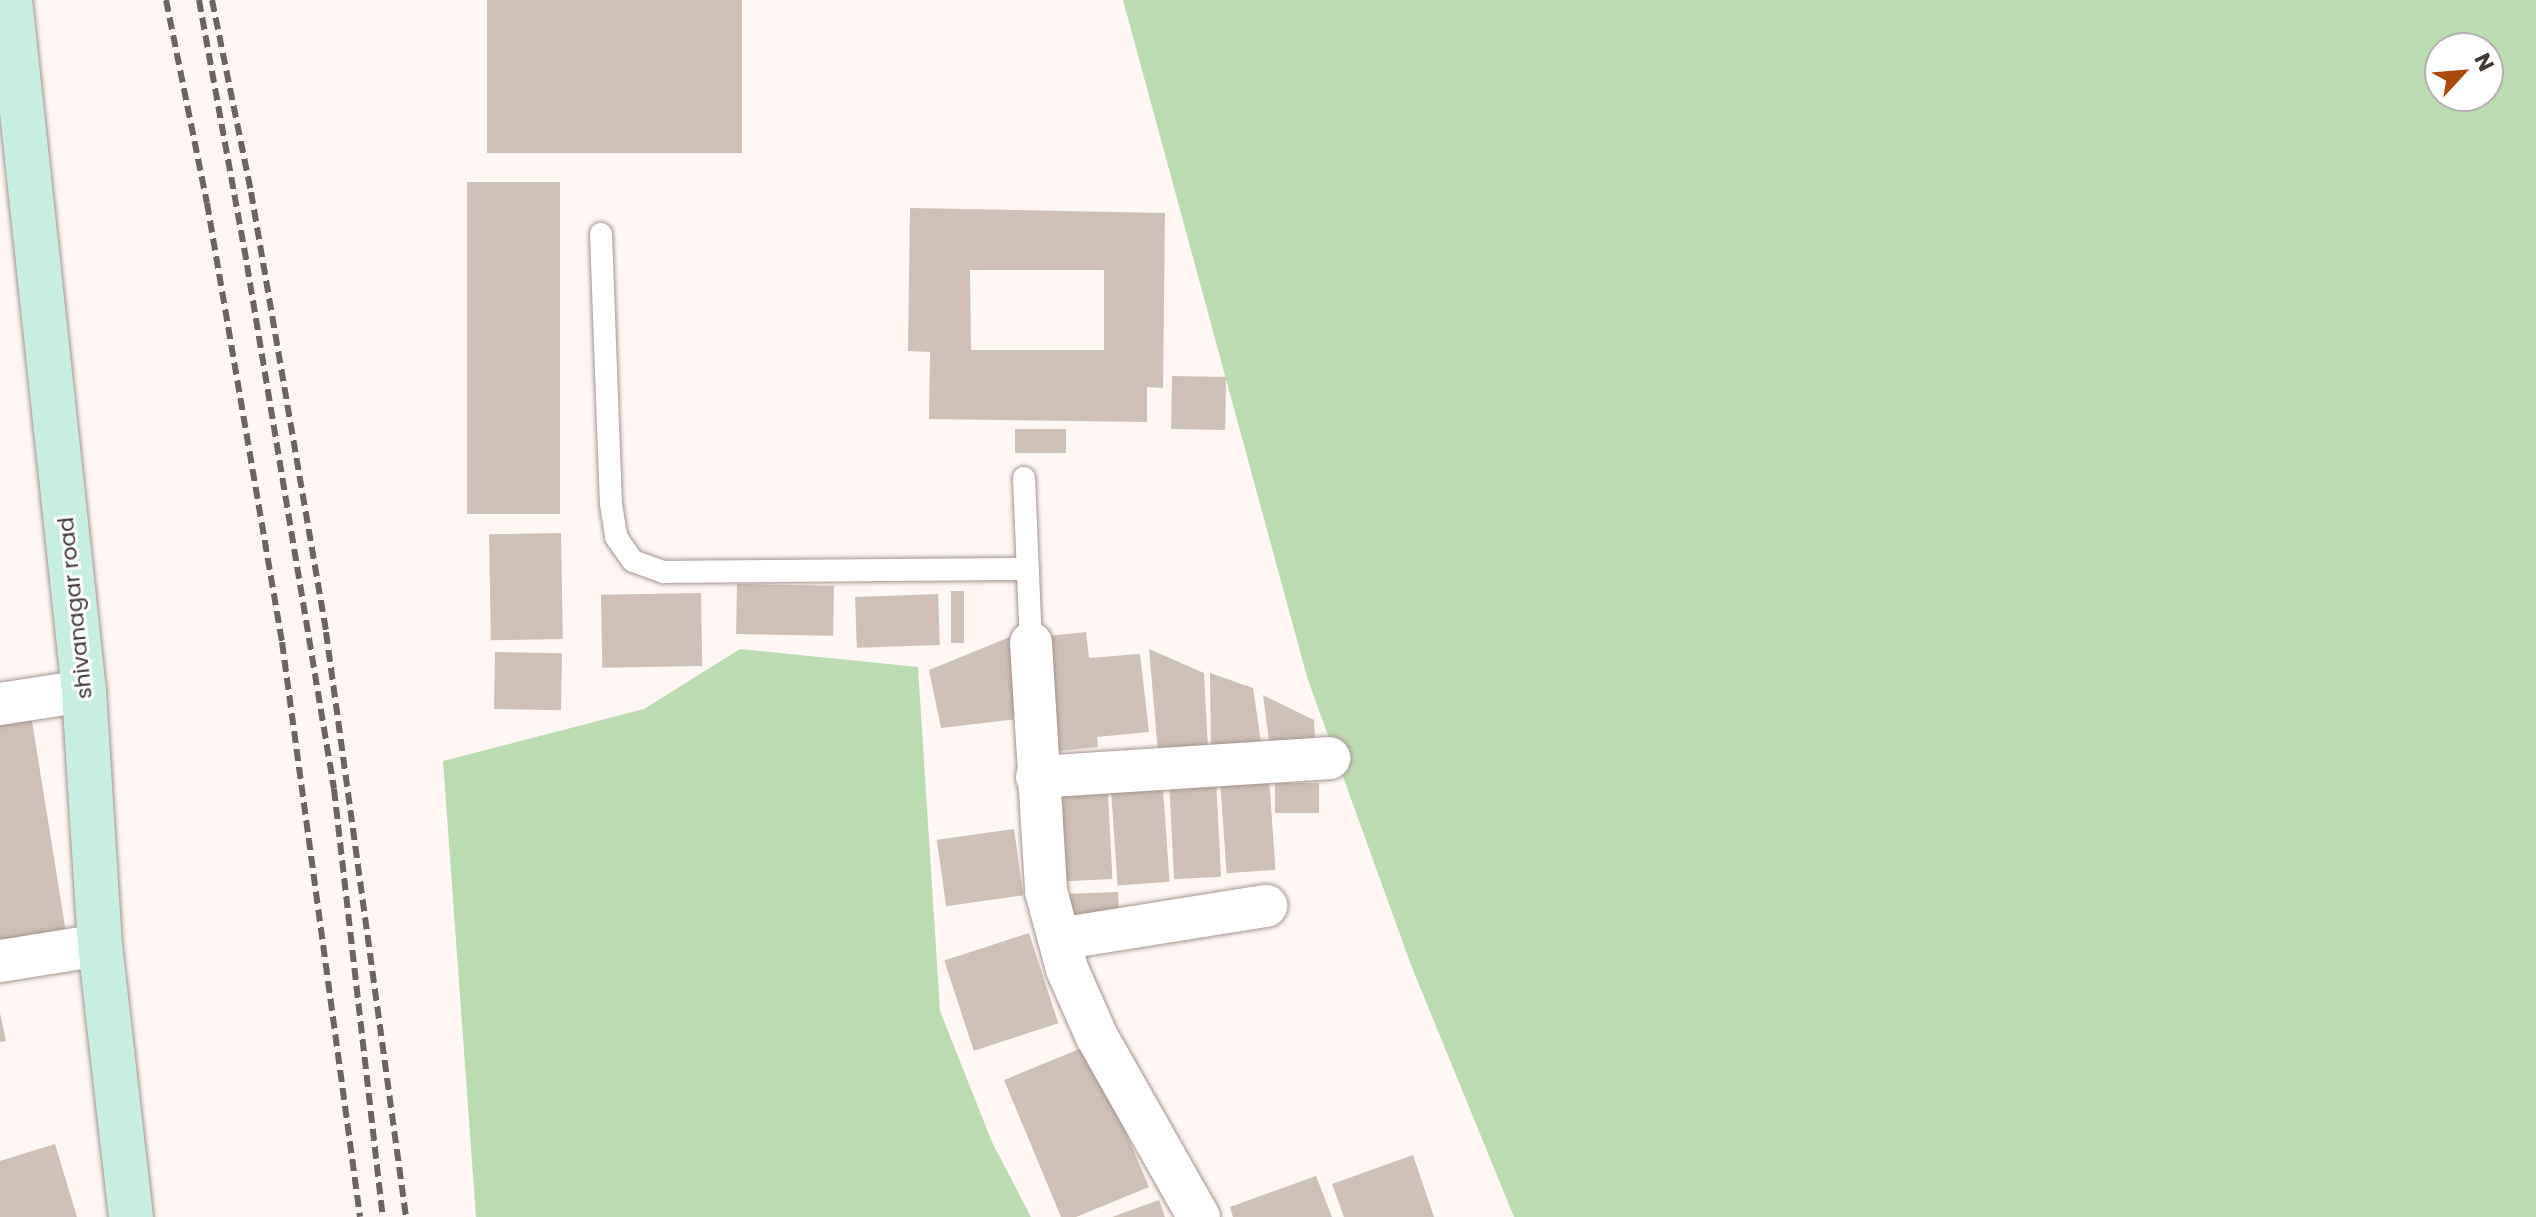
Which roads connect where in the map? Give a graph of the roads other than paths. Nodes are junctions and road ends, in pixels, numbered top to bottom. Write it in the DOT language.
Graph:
graph roads {
  1 [pos="10,0"];
  2 [pos="601,234"];
  3 [pos="1024,478"];
  4 [pos="1028,569"];
  5 [pos="1031,643"];
  6 [pos="84,691"];
  7 [pos="0,704"];
  8 [pos="1329,758"];
  9 [pos="1037,777"];
  10 [pos="1266,906"];
  11 [pos="1059,939"];
  12 [pos="100,945"];
  13 [pos="0,961"];
  14 [pos="131,1217"];
  15 [pos="1199,1217"];
  1 -- 6 [label="street, shivanagar road"];
  2 -- 4 [label="lane"];
  3 -- 4 [label="lane"];
  4 -- 5 [label="lane"];
  5 -- 9 [label="street"];
  6 -- 7 [label="street"];
  6 -- 12 [label="street, shivanagar road"];
  8 -- 9 [label="street"];
  9 -- 11 [label="street"];
  10 -- 11 [label="street"];
  11 -- 15 [label="street"];
  12 -- 13 [label="street"];
  12 -- 14 [label="street, shivanagar road"];
}
